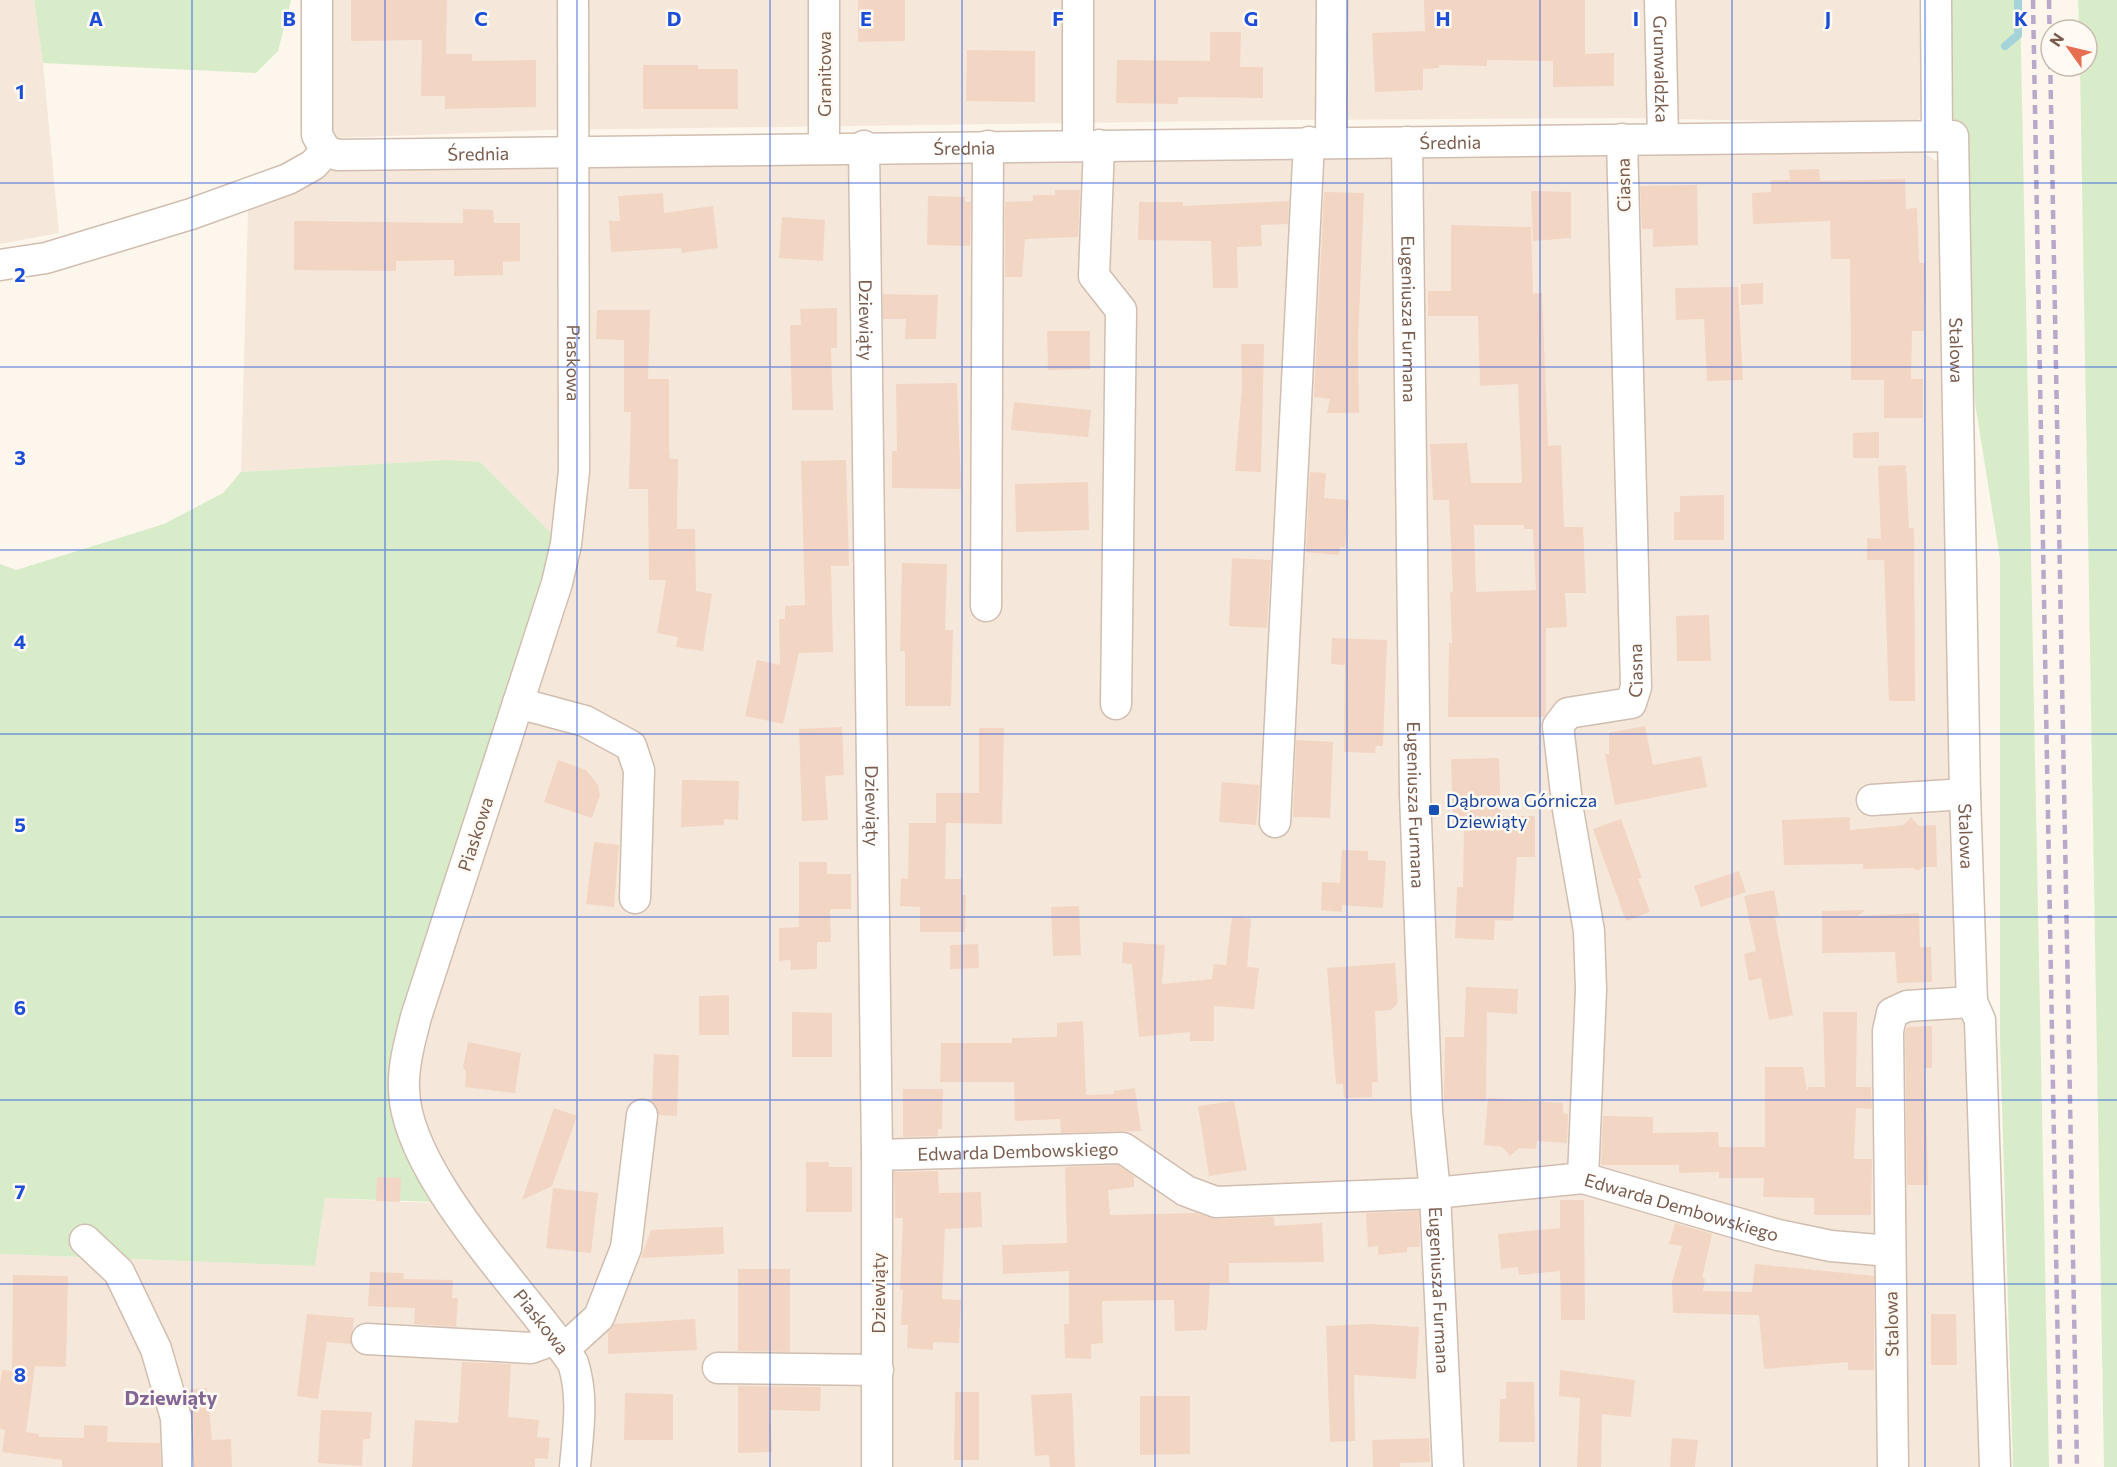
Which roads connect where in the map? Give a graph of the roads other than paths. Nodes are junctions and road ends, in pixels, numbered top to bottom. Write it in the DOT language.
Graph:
graph roads {
  1 [pos="317,0"];
  2 [pos="573,0"];
  3 [pos="824,0"];
  4 [pos="1078,0"];
  5 [pos="1332,0"];
  6 [pos="1660,0"];
  7 [pos="1936,0"];
  8 [pos="1945,135"];
  9 [pos="1663,138"];
  10 [pos="1622,139"];
  11 [pos="1320,142"];
  12 [pos="1407,142"];
  13 [pos="1088,145"];
  14 [pos="864,146"];
  15 [pos="988,146"];
  16 [pos="824,148"];
  17 [pos="326,151"];
  18 [pos="573,152"];
  19 [pos="0,265"];
  20 [pos="986,606"];
  21 [pos="518,703"];
  22 [pos="1116,704"];
  23 [pos="1965,794"];
  24 [pos="1872,800"];
  25 [pos="1275,822"];
  26 [pos="635,898"];
  27 [pos="1972,1002"];
  28 [pos="642,1115"];
  29 [pos="877,1155"];
  30 [pos="1582,1178"];
  31 [pos="1436,1193"];
  32 [pos="85,1240"];
  33 [pos="1890,1251"];
  34 [pos="367,1339"];
  35 [pos="560,1344"];
  36 [pos="718,1368"];
  37 [pos="878,1370"];
  38 [pos="178,1467"];
  39 [pos="575,1467"];
  40 [pos="877,1467"];
  41 [pos="1448,1467"];
  42 [pos="1893,1467"];
  43 [pos="1995,1467"];
  1 -- 17 [label="street"];
  2 -- 18 [label="street, Piaskowa"];
  3 -- 16 [label="street, Granitowa"];
  4 -- 13 [label="street"];
  5 -- 11 [label="street"];
  6 -- 9 [label="street, Grunwaldzka"];
  7 -- 8 [label="street, Stalowa"];
  8 -- 9 [label="street, Średnia"];
  8 -- 23 [label="street, Stalowa"];
  9 -- 10 [label="street, Średnia"];
  10 -- 12 [label="street, Średnia"];
  10 -- 30 [label="street, Ciasna"];
  11 -- 12 [label="street, Średnia"];
  11 -- 13 [label="street, Średnia"];
  11 -- 25 [label="street"];
  12 -- 31 [label="street, Eugeniusza Furmana"];
  13 -- 15 [label="street, Średnia"];
  13 -- 22 [label="street"];
  14 -- 15 [label="street, Średnia"];
  14 -- 16 [label="street, Średnia"];
  14 -- 29 [label="street, Dziewiąty"];
  15 -- 20 [label="street"];
  16 -- 18 [label="street, Średnia"];
  17 -- 18 [label="street, Średnia"];
  17 -- 19 [label="street"];
  18 -- 21 [label="street, Piaskowa"];
  21 -- 26 [label="street"];
  21 -- 35 [label="street, Piaskowa"];
  23 -- 24 [label="street"];
  23 -- 27 [label="street, Stalowa"];
  27 -- 33 [label="street, Stalowa"];
  27 -- 43 [label="street"];
  28 -- 35 [label="street"];
  29 -- 31 [label="street, Edwarda Dembowskiego"];
  29 -- 37 [label="street, Dziewiąty"];
  30 -- 31 [label="street, Edwarda Dembowskiego"];
  30 -- 33 [label="street, Edwarda Dembowskiego"];
  31 -- 41 [label="street, Eugeniusza Furmana"];
  32 -- 38 [label="street"];
  33 -- 42 [label="street, Stalowa"];
  34 -- 35 [label="street"];
  35 -- 39 [label="street, Piaskowa"];
  36 -- 37 [label="street"];
  37 -- 40 [label="street, Dziewiąty"];
}
